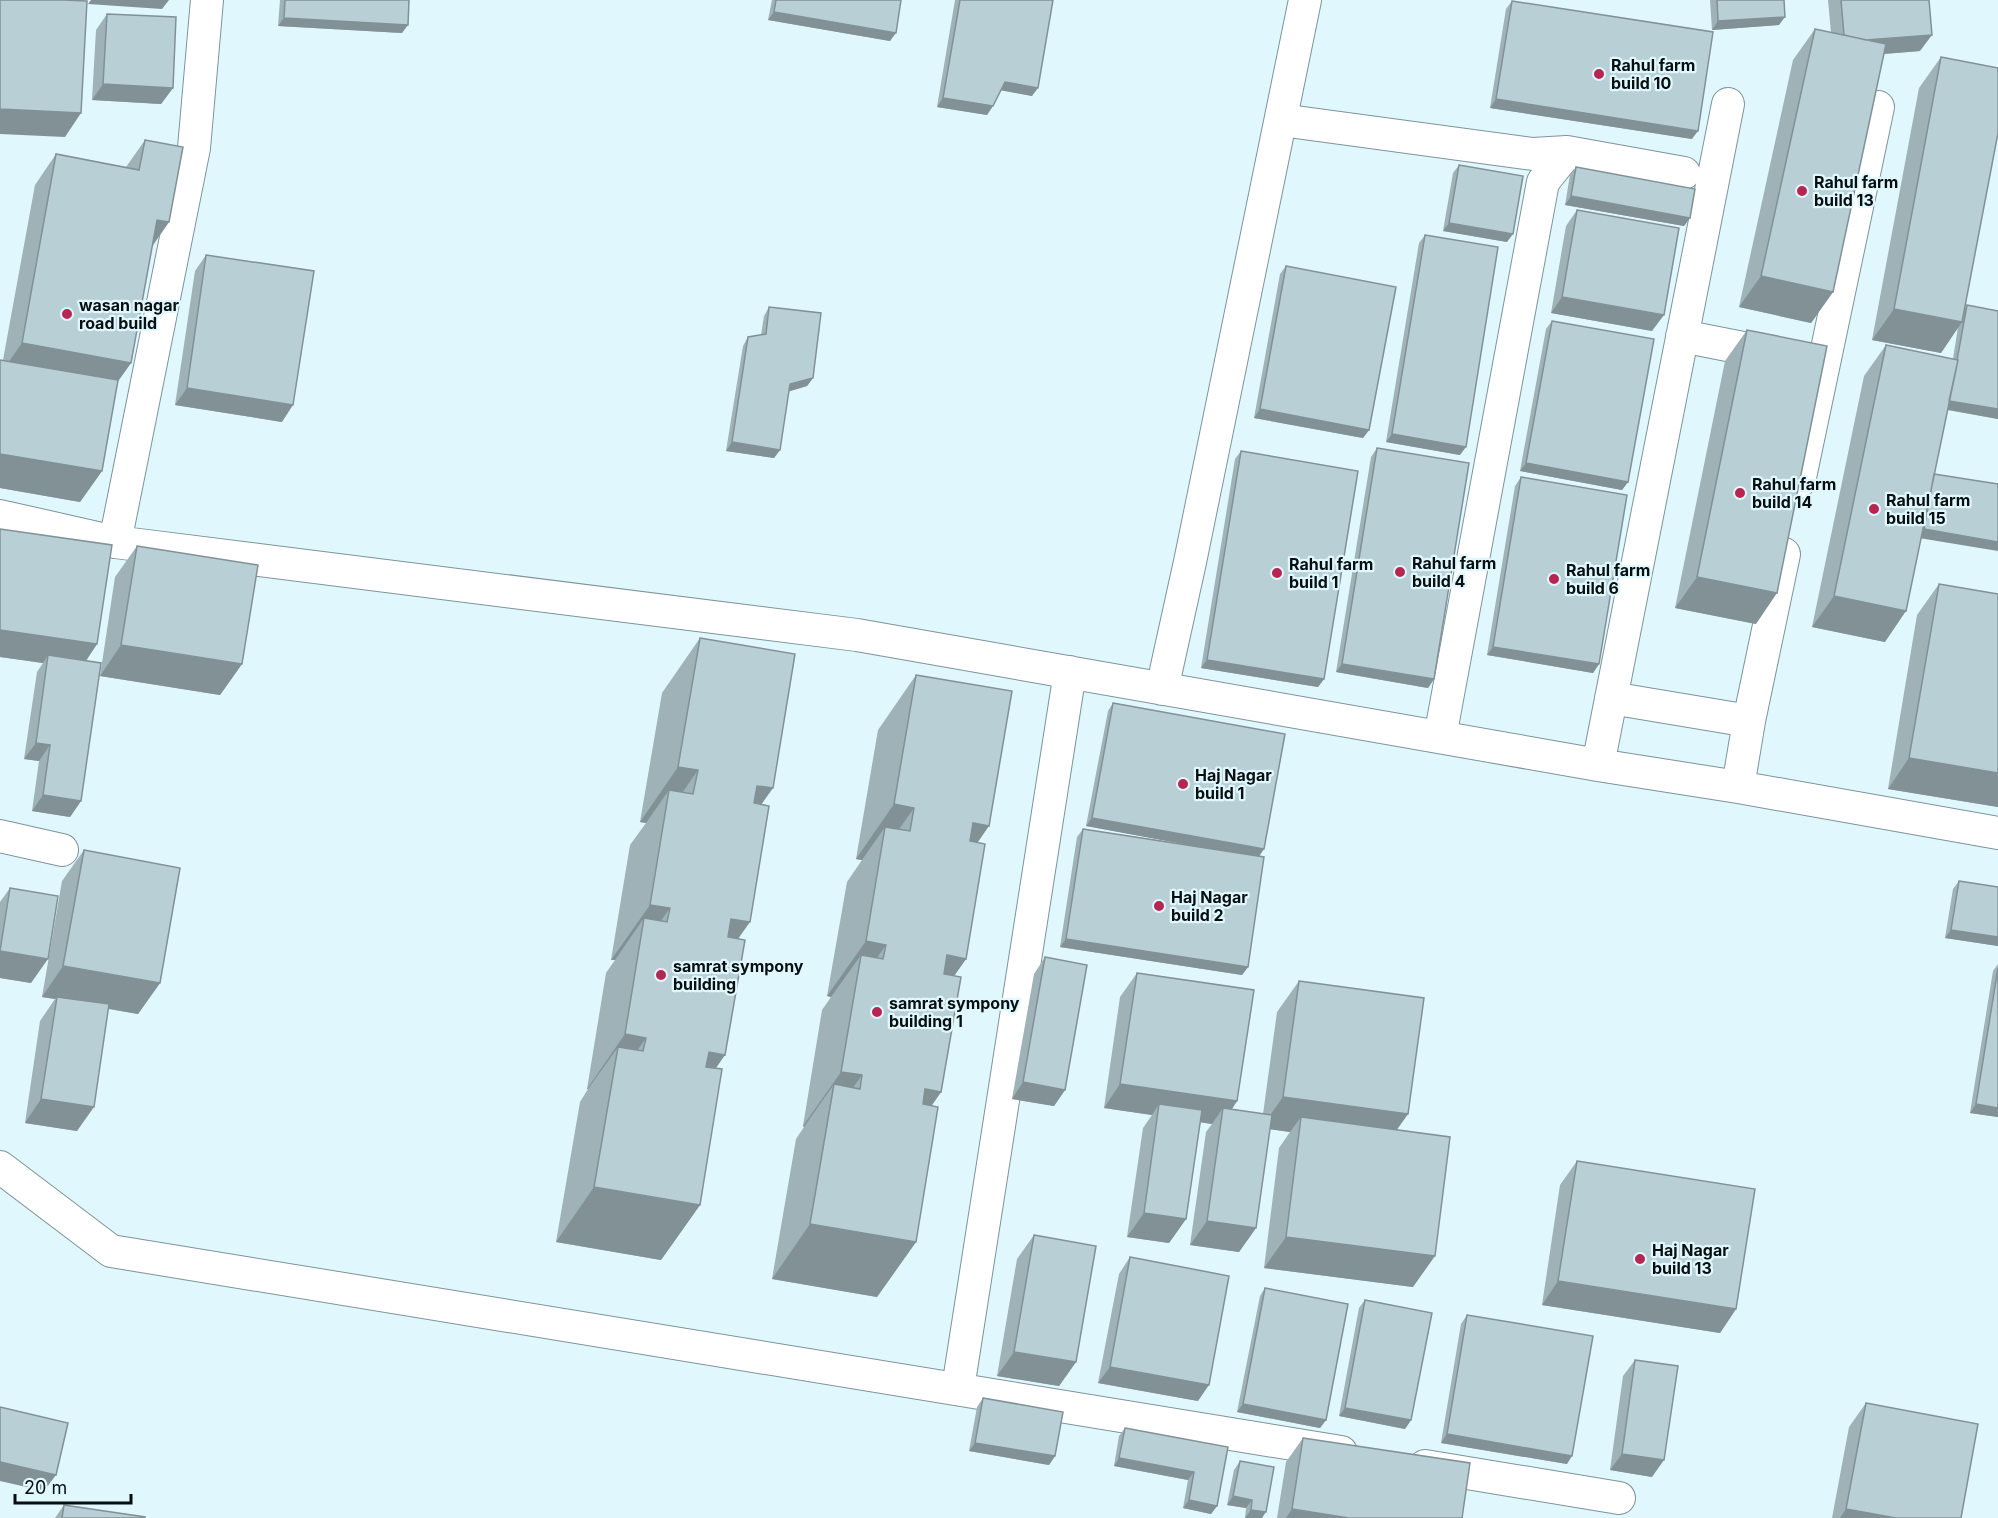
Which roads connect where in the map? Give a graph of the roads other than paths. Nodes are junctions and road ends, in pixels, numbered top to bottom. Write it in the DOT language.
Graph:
graph roads {
  1 [pos="207,0"];
  2 [pos="1305,0"];
  3 [pos="1728,104"];
  4 [pos="1878,107"];
  5 [pos="1281,120"];
  6 [pos="1567,152"];
  7 [pos="1684,173"];
  8 [pos="1682,336"];
  9 [pos="1824,365"];
  10 [pos="0,516"];
  11 [pos="115,542"];
  12 [pos="1070,672"];
  13 [pos="1162,689"];
  14 [pos="1611,698"];
  15 [pos="1749,721"];
  16 [pos="1440,737"];
  17 [pos="1598,765"];
  18 [pos="1738,787"];
  19 [pos="1998,833"];
  20 [pos="0,836"];
  21 [pos="62,850"];
  22 [pos="0,1167"];
  23 [pos="958,1388"];
  24 [pos="1619,1498"];
  1 -- 11 [label="street"];
  2 -- 5 [label="street"];
  3 -- 8 [label="street"];
  4 -- 9 [label="street"];
  5 -- 6 [label="street"];
  5 -- 13 [label="street"];
  6 -- 7 [label="street"];
  6 -- 16 [label="street"];
  8 -- 9 [label="street"];
  8 -- 14 [label="street"];
  9 -- 15 [label="street"];
  10 -- 11 [label="street"];
  11 -- 12 [label="street"];
  12 -- 13 [label="street"];
  12 -- 23 [label="street"];
  13 -- 16 [label="street"];
  14 -- 15 [label="street"];
  14 -- 17 [label="street"];
  15 -- 18 [label="street"];
  16 -- 17 [label="street"];
  17 -- 18 [label="street"];
  18 -- 19 [label="street"];
  20 -- 21 [label="street"];
  22 -- 23 [label="street"];
  23 -- 24 [label="street"];
}
